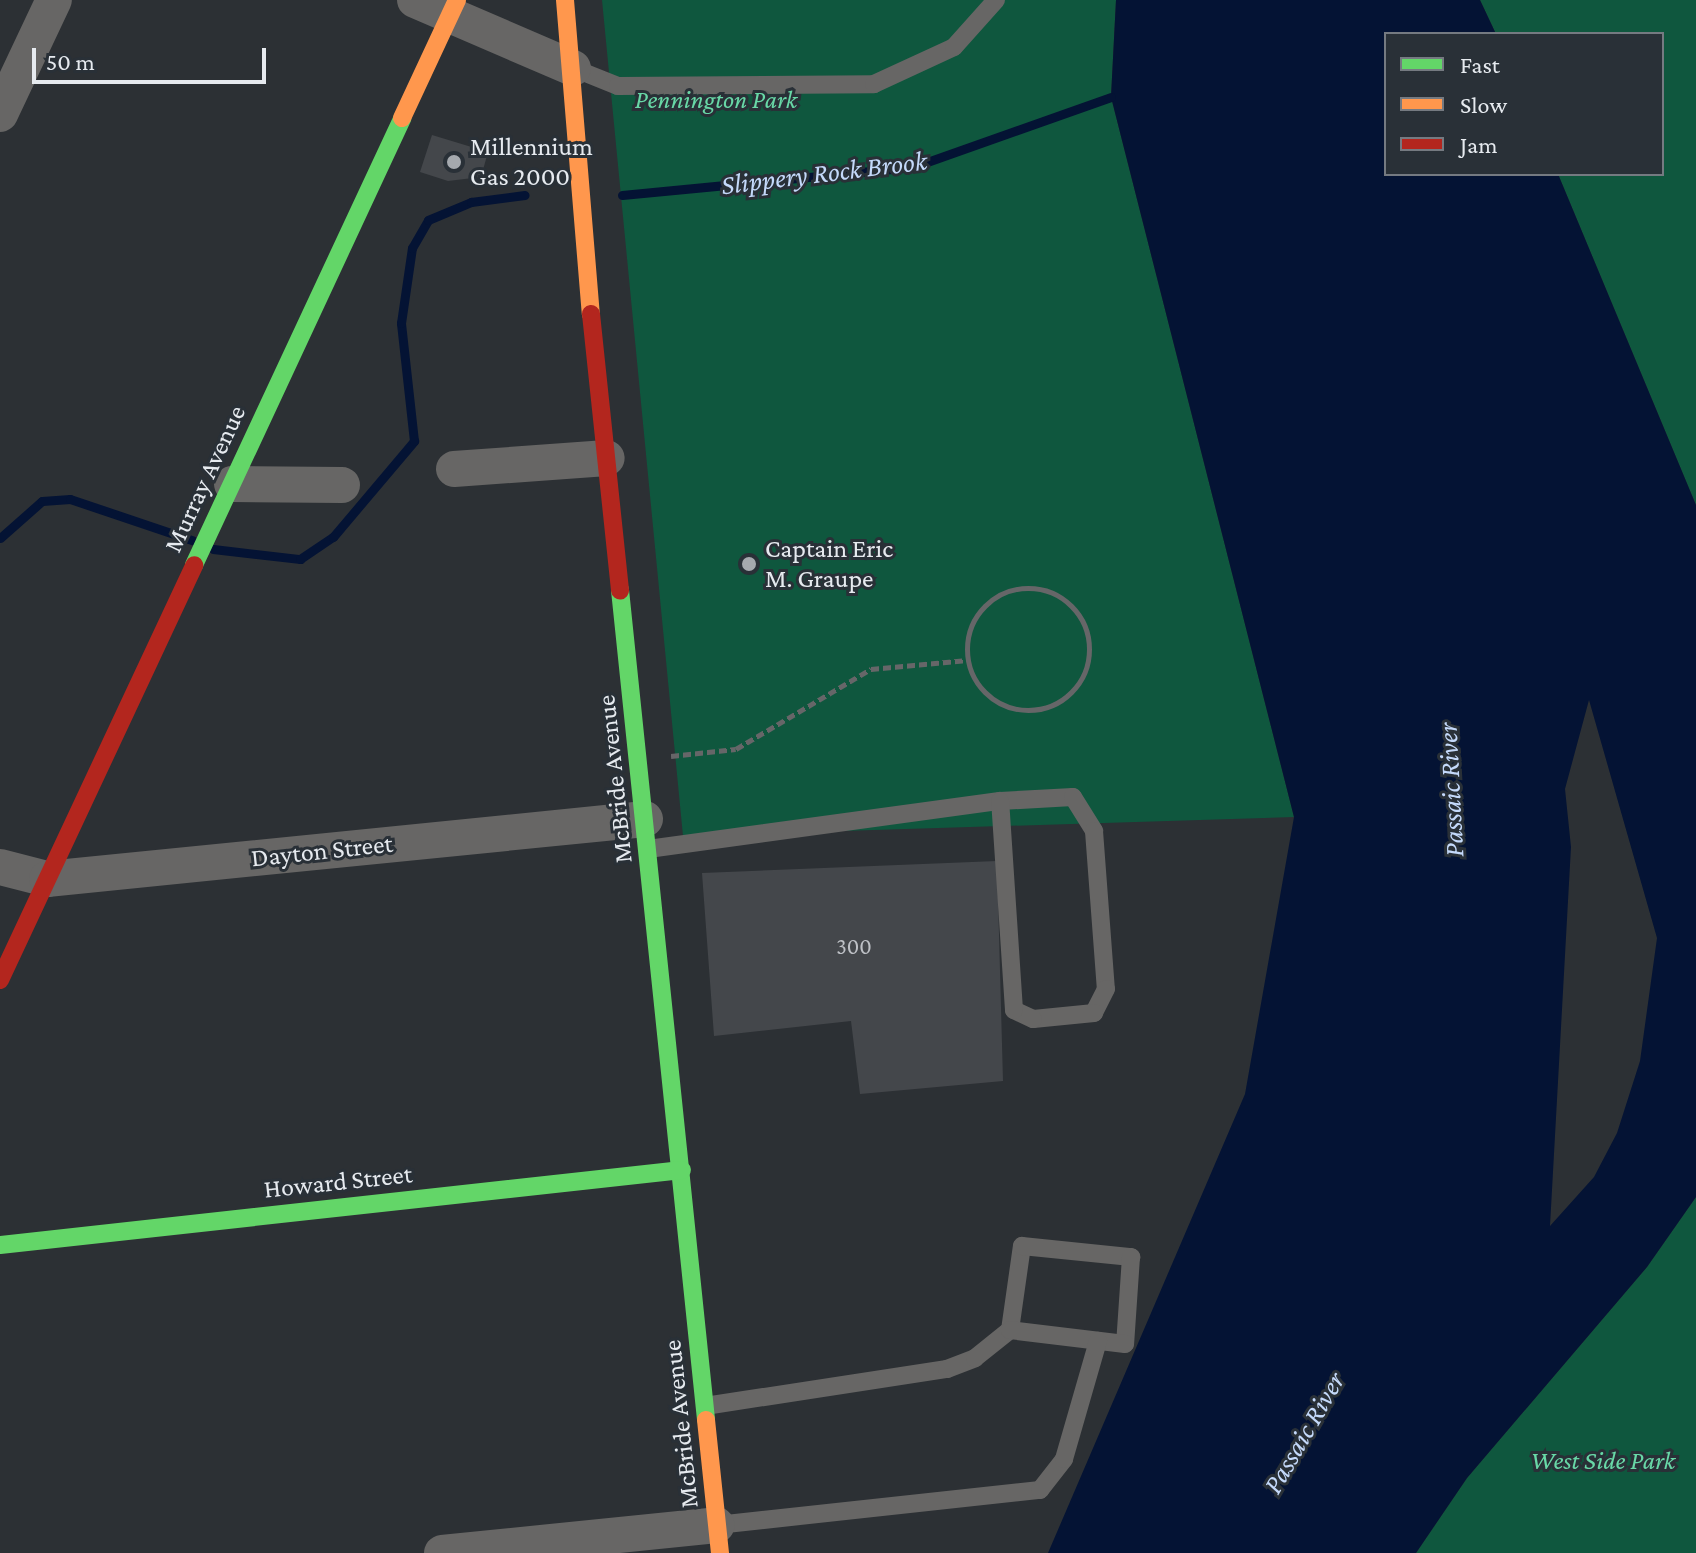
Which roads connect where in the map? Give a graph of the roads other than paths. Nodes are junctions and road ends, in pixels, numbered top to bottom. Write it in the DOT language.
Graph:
graph roads {
  1 [pos="54,0"];
  2 [pos="415,0"];
  3 [pos="565,0"];
  4 [pos="996,0"];
  5 [pos="454,8"];
  6 [pos="573,68"];
  7 [pos="0,114"];
  8 [pos="607,458"];
  9 [pos="454,469"];
  10 [pos="232,484"];
  11 [pos="342,485"];
  12 [pos="1000,801"];
  13 [pos="647,834"];
  14 [pos="0,867"];
  15 [pos="47,879"];
  16 [pos="0,980"];
  17 [pos="682,1170"];
  18 [pos="0,1245"];
  19 [pos="1010,1330"];
  20 [pos="1098,1341"];
  21 [pos="705,1406"];
  22 [pos="719,1539"];
  23 [pos="442,1553"];
  1 -- 7 [label="street"];
  2 -- 5 [label="street"];
  3 -- 6 [label="street, McBride Avenue"];
  4 -- 6 [label="lane"];
  5 -- 6 [label="street"];
  5 -- 10 [label="street, Murray Avenue"];
  6 -- 8 [label="street, McBride Avenue"];
  8 -- 9 [label="street"];
  8 -- 13 [label="street, McBride Avenue"];
  10 -- 11 [label="street"];
  10 -- 15 [label="street, Murray Avenue"];
  12 -- 12 [label="lane"];
  12 -- 13 [label="lane"];
  13 -- 15 [label="street, Dayton Street"];
  13 -- 17 [label="street, McBride Avenue"];
  14 -- 15 [label="street, Dayton Street"];
  15 -- 16 [label="street, Murray Avenue"];
  17 -- 18 [label="street, Howard Street"];
  17 -- 21 [label="street, McBride Avenue"];
  19 -- 20 [label="lane"];
  19 -- 20 [label="lane"];
  19 -- 21 [label="lane"];
  20 -- 22 [label="lane"];
  21 -- 22 [label="street, McBride Avenue"];
  22 -- 23 [label="street"];
}
